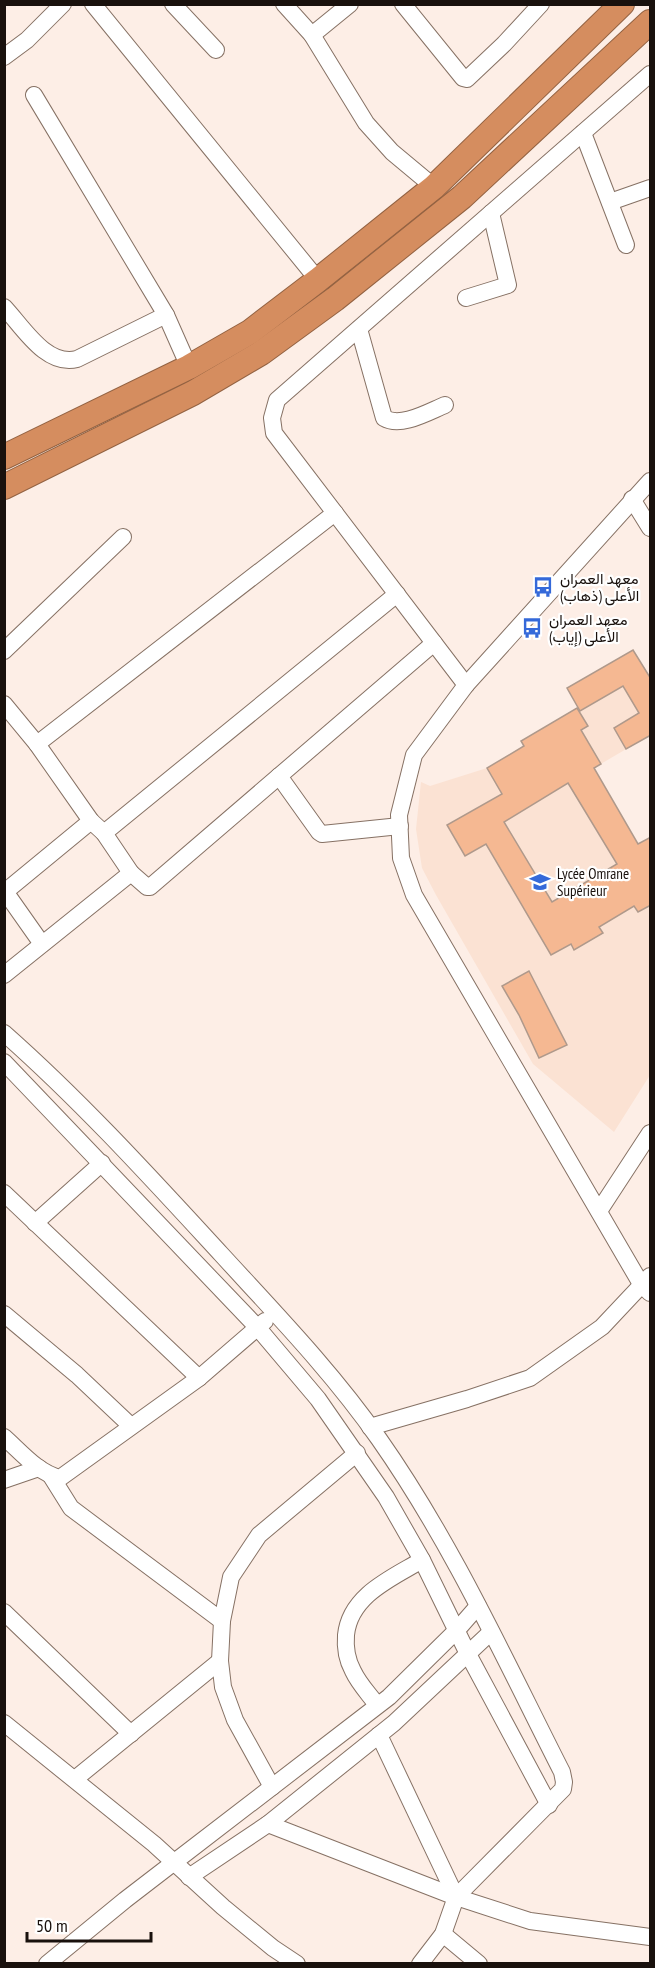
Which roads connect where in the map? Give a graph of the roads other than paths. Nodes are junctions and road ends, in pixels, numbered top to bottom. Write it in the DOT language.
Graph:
graph roads {
  1 [pos="63,4"];
  2 [pos="93,4"];
  3 [pos="173,4"];
  4 [pos="284,4"];
  5 [pos="350,4"];
  6 [pos="403,4"];
  7 [pos="541,4"];
  8 [pos="622,4"];
  9 [pos="651,22"];
  10 [pos="312,35"];
  11 [pos="216,50"];
  12 [pos="4,57"];
  13 [pos="651,74"];
  14 [pos="34,95"];
  15 [pos="583,133"];
  16 [pos="434,187"];
  17 [pos="651,188"];
  18 [pos="610,202"];
  19 [pos="491,213"];
  20 [pos="626,245"];
  21 [pos="318,280"];
  22 [pos="466,298"];
  23 [pos="4,307"];
  24 [pos="166,315"];
  25 [pos="359,329"];
  26 [pos="189,367"];
  27 [pos="445,405"];
  28 [pos="8,449"];
  29 [pos="651,480"];
  30 [pos="4,488"];
  31 [pos="632,499"];
  32 [pos="334,513"];
  33 [pos="651,528"];
  34 [pos="123,537"];
  35 [pos="397,594"];
  36 [pos="434,643"];
  37 [pos="4,651"];
  38 [pos="465,685"];
  39 [pos="4,704"];
  40 [pos="37,744"];
  41 [pos="279,776"];
  42 [pos="91,821"];
  43 [pos="400,826"];
  44 [pos="104,833"];
  45 [pos="131,873"];
  46 [pos="5,891"];
  47 [pos="42,944"];
  48 [pos="4,975"];
  49 [pos="4,1033"];
  50 [pos="4,1062"];
  51 [pos="651,1133"];
  52 [pos="102,1163"];
  53 [pos="4,1194"];
  54 [pos="599,1212"];
  55 [pos="35,1223"];
  56 [pos="647,1284"];
  57 [pos="275,1313"];
  58 [pos="4,1314"];
  59 [pos="258,1328"];
  60 [pos="199,1378"];
  61 [pos="130,1426"];
  62 [pos="370,1427"];
  63 [pos="4,1437"];
  64 [pos="357,1454"];
  65 [pos="45,1472"];
  66 [pos="4,1480"];
  67 [pos="422,1560"];
  68 [pos="478,1606"];
  69 [pos="4,1612"];
  70 [pos="222,1621"];
  71 [pos="457,1630"];
  72 [pos="491,1632"];
  73 [pos="468,1654"];
  74 [pos="220,1661"];
  75 [pos="377,1705"];
  76 [pos="4,1723"];
  77 [pos="131,1734"];
  78 [pos="379,1735"];
  79 [pos="75,1779"];
  80 [pos="272,1787"];
  81 [pos="549,1805"];
  82 [pos="268,1824"];
  83 [pos="175,1862"];
  84 [pos="189,1877"];
  85 [pos="456,1897"];
  86 [pos="443,1934"];
  87 [pos="651,1937"];
  88 [pos="46,1964"];
  89 [pos="297,1964"];
  90 [pos="420,1964"];
  91 [pos="479,1964"];
  1 -- 12 [label="street"];
  2 -- 21 [label="street"];
  3 -- 11 [label="street"];
  4 -- 10 [label="street"];
  5 -- 10 [label="street"];
  6 -- 7 [label="street"];
  8 -- 16 [label="highway"];
  9 -- 30 [label="highway"];
  10 -- 16 [label="street"];
  13 -- 15 [label="street"];
  14 -- 24 [label="street"];
  15 -- 18 [label="street"];
  15 -- 19 [label="street"];
  16 -- 21 [label="highway"];
  17 -- 18 [label="street"];
  18 -- 20 [label="street"];
  19 -- 22 [label="street"];
  19 -- 25 [label="street"];
  21 -- 26 [label="highway"];
  23 -- 24 [label="street"];
  24 -- 26 [label="street"];
  25 -- 27 [label="street"];
  25 -- 32 [label="street"];
  26 -- 28 [label="highway"];
  29 -- 31 [label="street"];
  31 -- 33 [label="street"];
  31 -- 38 [label="street"];
  32 -- 35 [label="street"];
  32 -- 40 [label="street"];
  34 -- 37 [label="street"];
  35 -- 36 [label="street"];
  35 -- 44 [label="street"];
  36 -- 38 [label="street"];
  36 -- 41 [label="street"];
  38 -- 43 [label="street"];
  39 -- 40 [label="street"];
  40 -- 42 [label="street"];
  41 -- 43 [label="street"];
  41 -- 45 [label="street"];
  42 -- 44 [label="street"];
  42 -- 46 [label="street"];
  43 -- 54 [label="street"];
  44 -- 45 [label="street"];
  45 -- 47 [label="street"];
  46 -- 47 [label="street"];
  47 -- 48 [label="street"];
  49 -- 57 [label="street"];
  50 -- 52 [label="street"];
  51 -- 54 [label="street"];
  52 -- 55 [label="street"];
  52 -- 59 [label="street"];
  53 -- 55 [label="street"];
  54 -- 56 [label="street"];
  55 -- 60 [label="street"];
  56 -- 62 [label="street"];
  57 -- 59 [label="street"];
  57 -- 62 [label="street"];
  58 -- 61 [label="street"];
  59 -- 60 [label="street"];
  59 -- 64 [label="street"];
  60 -- 61 [label="street"];
  61 -- 65 [label="street"];
  62 -- 68 [label="street"];
  63 -- 65 [label="street"];
  64 -- 67 [label="street"];
  64 -- 70 [label="street"];
  65 -- 66 [label="street"];
  65 -- 70 [label="street"];
  67 -- 71 [label="street"];
  67 -- 75 [label="street"];
  68 -- 71 [label="street"];
  68 -- 72 [label="street"];
  69 -- 77 [label="street"];
  70 -- 74 [label="street"];
  71 -- 73 [label="street"];
  71 -- 75 [label="street"];
  72 -- 73 [label="street"];
  72 -- 81 [label="street"];
  73 -- 78 [label="street"];
  73 -- 81 [label="street"];
  74 -- 77 [label="street"];
  74 -- 80 [label="street"];
  75 -- 80 [label="street"];
  76 -- 79 [label="street"];
  77 -- 79 [label="street"];
  78 -- 82 [label="street"];
  78 -- 85 [label="street"];
  79 -- 83 [label="street"];
  80 -- 83 [label="street"];
  81 -- 85 [label="street"];
  82 -- 84 [label="street"];
  82 -- 85 [label="street"];
  83 -- 84 [label="street"];
  83 -- 88 [label="street"];
  84 -- 89 [label="street"];
  85 -- 86 [label="street"];
  85 -- 87 [label="street"];
  86 -- 90 [label="street"];
  86 -- 91 [label="street"];
}
